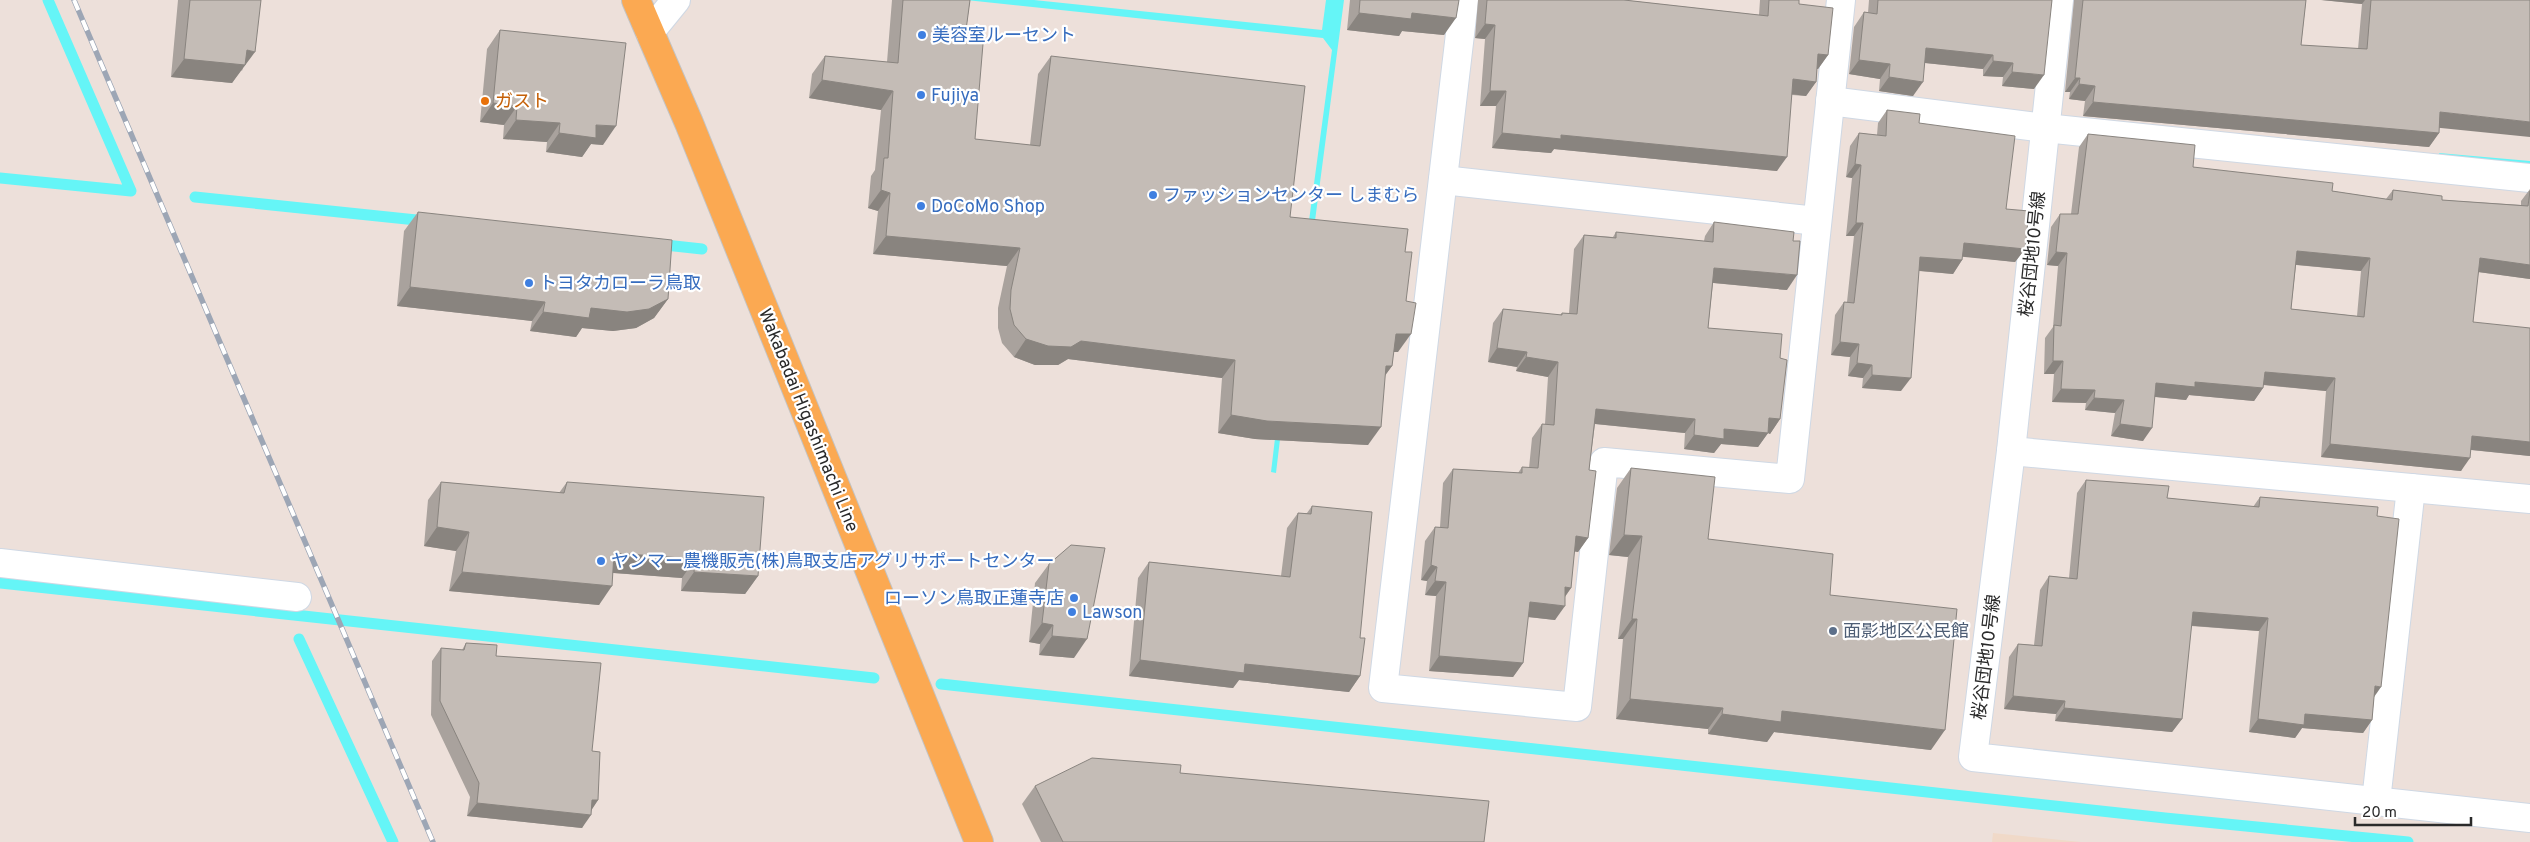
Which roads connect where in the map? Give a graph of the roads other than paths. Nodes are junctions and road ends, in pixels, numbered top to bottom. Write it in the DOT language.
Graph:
graph roads {
  1 [pos="636,0"];
  2 [pos="676,0"];
  3 [pos="1464,0"];
  4 [pos="1841,0"];
  5 [pos="2059,0"];
  6 [pos="650,32"];
  7 [pos="1830,100"];
  8 [pos="2045,128"];
  9 [pos="2530,178"];
  10 [pos="1443,180"];
  11 [pos="1817,222"];
  12 [pos="2011,451"];
  13 [pos="2411,488"];
  14 [pos="2530,498"];
  15 [pos="0,562"];
  16 [pos="297,597"];
  17 [pos="2376,801"];
  18 [pos="2530,818"];
  19 [pos="979,842"];
  1 -- 6 [label="main road, Wakabadai Higashimachi Line"];
  2 -- 6 [label="street"];
  3 -- 10 [label="street"];
  4 -- 7 [label="street"];
  5 -- 8 [label="street, 桜谷団地10号線"];
  6 -- 19 [label="main road, Wakabadai Higashimachi Line"];
  7 -- 8 [label="street"];
  7 -- 11 [label="street"];
  8 -- 9 [label="street"];
  8 -- 12 [label="street, 桜谷団地10号線"];
  10 -- 11 [label="street"];
  10 -- 11 [label="street"];
  12 -- 13 [label="street"];
  12 -- 17 [label="street, 桜谷団地10号線"];
  13 -- 14 [label="street"];
  13 -- 17 [label="street"];
  15 -- 16 [label="street"];
  17 -- 18 [label="street, 桜谷団地10号線"];
}
